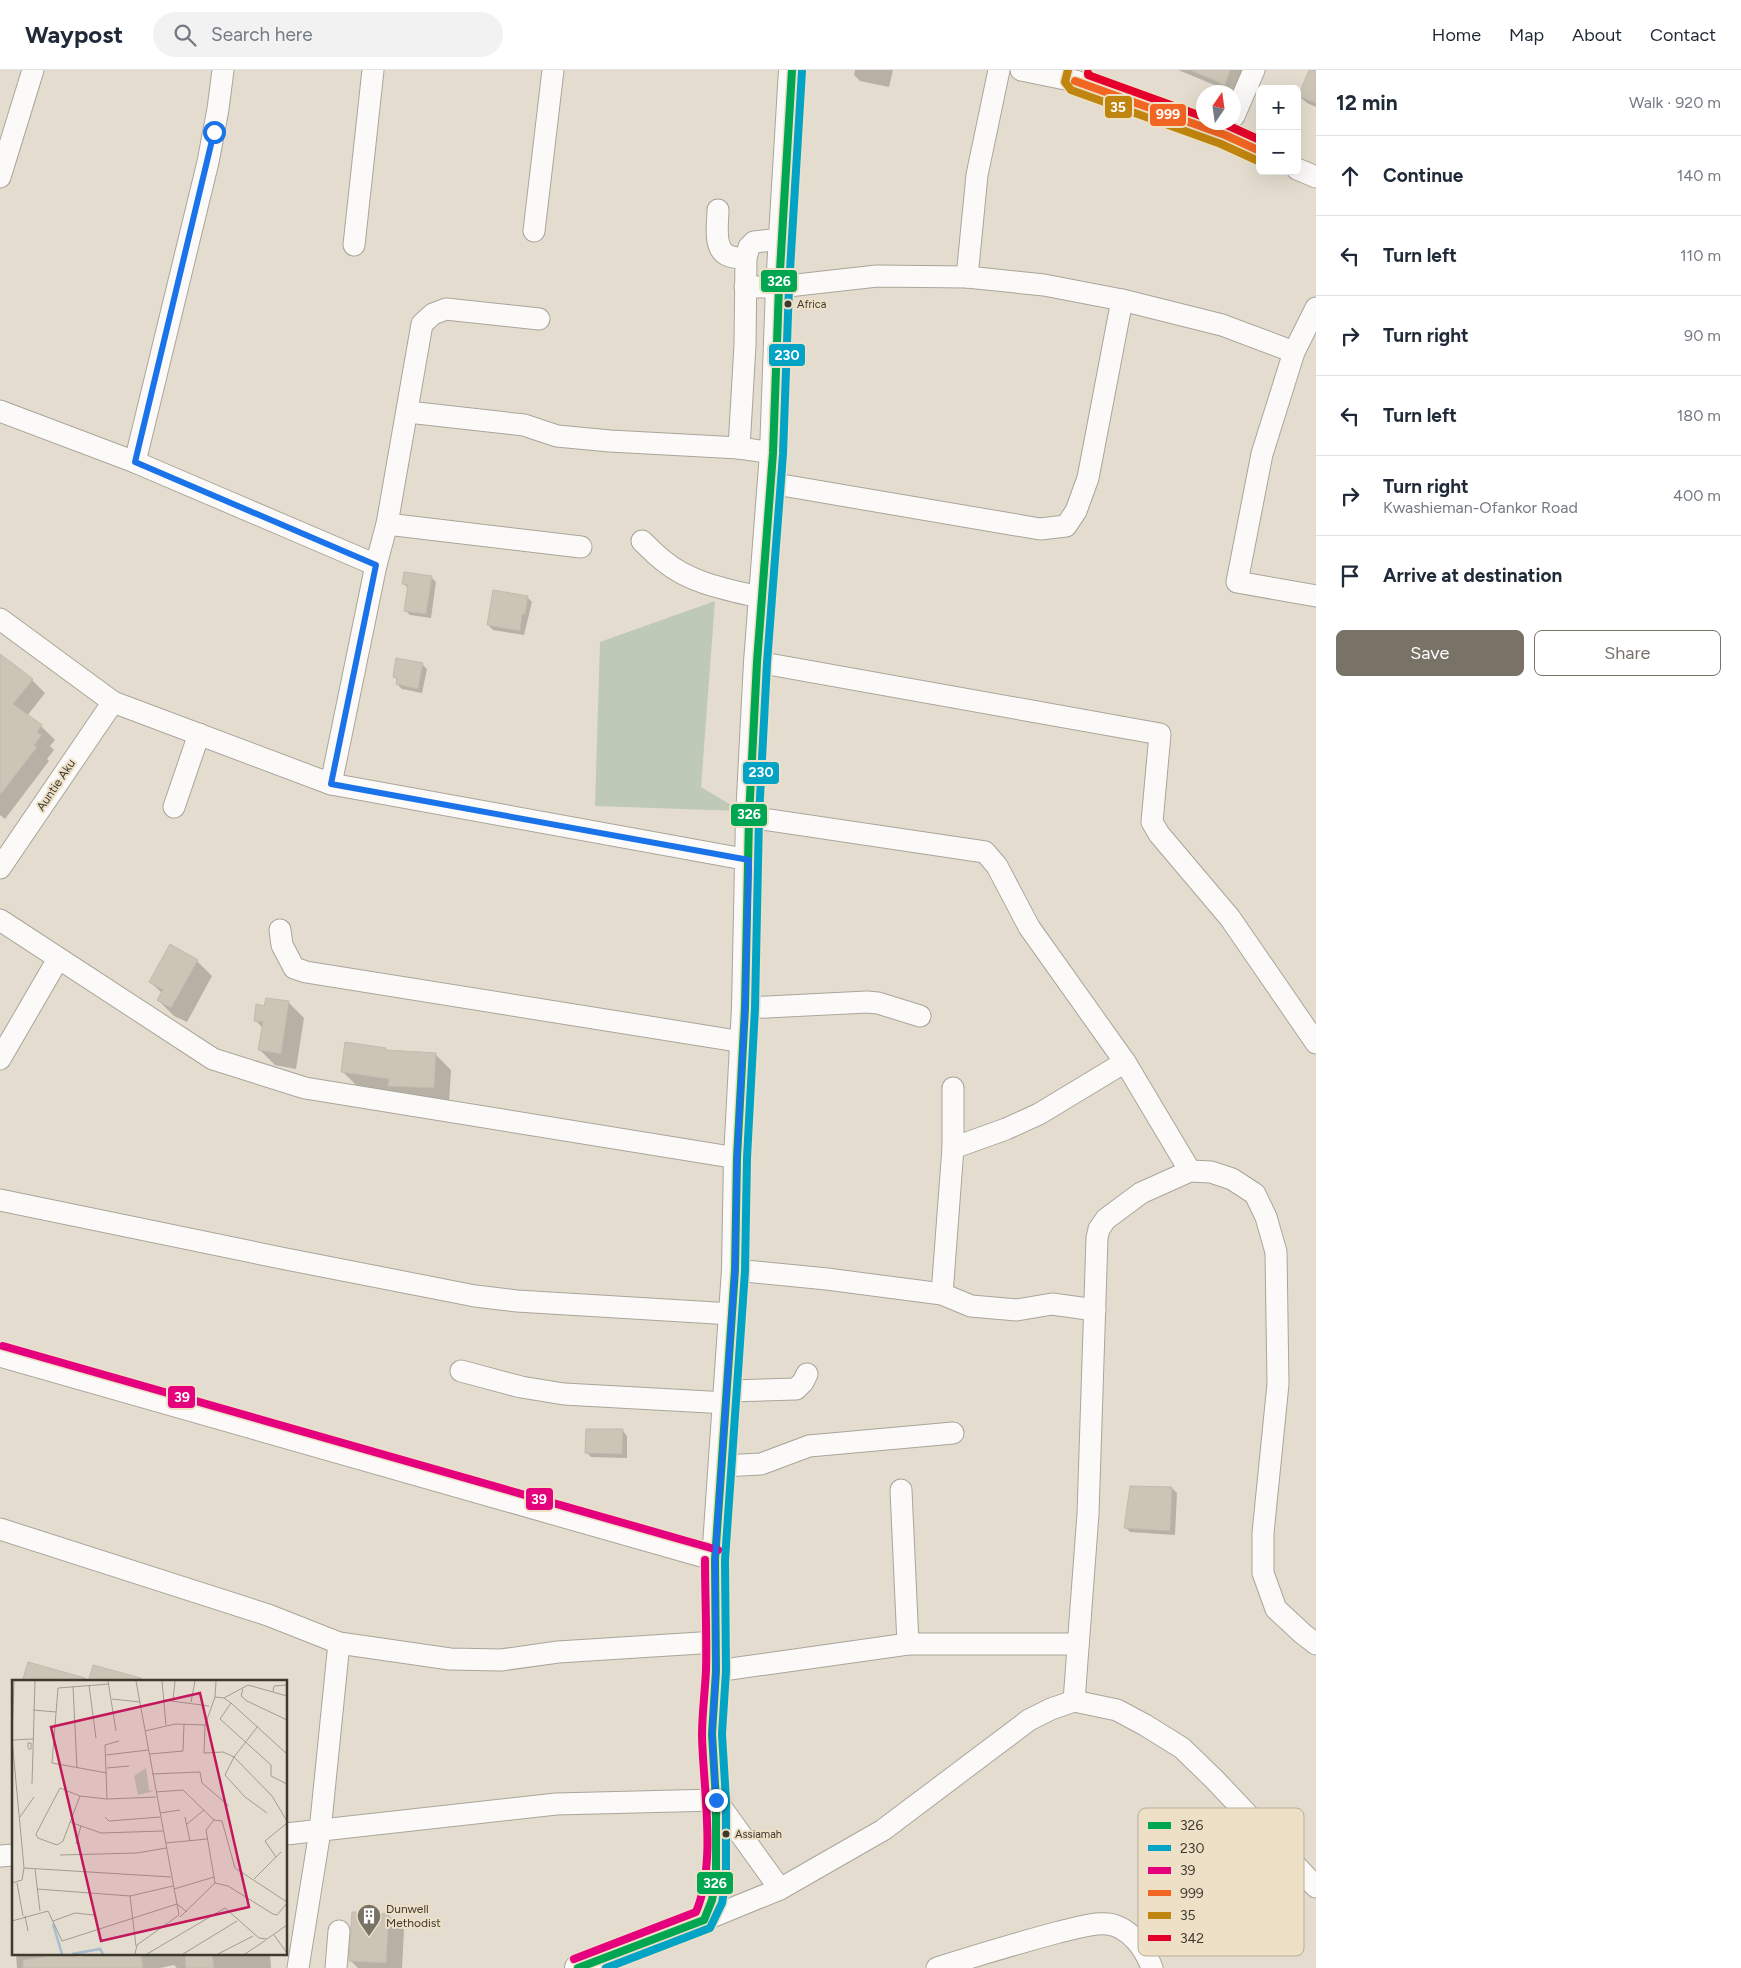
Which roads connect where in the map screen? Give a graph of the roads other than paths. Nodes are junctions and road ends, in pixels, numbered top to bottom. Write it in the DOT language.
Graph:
graph roads {
  1 [pos="33,70"];
  2 [pos="223,70"];
  3 [pos="373,70"];
  4 [pos="553,70"];
  5 [pos="792,70"];
  6 [pos="999,70"];
  7 [pos="1021,70"];
  8 [pos="1254,70"];
  9 [pos="1077,75"];
  10 [pos="1241,99"];
  11 [pos="1196,113"];
  12 [pos="1237,130"];
  13 [pos="1256,147"];
  14 [pos="1301,170"];
  15 [pos="0,178"];
  16 [pos="1316,178"];
  17 [pos="718,210"];
  18 [pos="534,231"];
  19 [pos="782,239"];
  20 [pos="354,245"];
  21 [pos="746,258"];
  22 [pos="967,278"];
  23 [pos="745,287"];
  24 [pos="779,287"];
  25 [pos="1122,300"];
  26 [pos="1316,308"];
  27 [pos="539,319"];
  28 [pos="745,346"];
  29 [pos="778,346"];
  30 [pos="1294,352"];
  31 [pos="0,411"];
  32 [pos="408,412"];
  33 [pos="739,448"];
  34 [pos="772,453"];
  35 [pos="135,462"];
  36 [pos="770,483"];
  37 [pos="387,524"];
  38 [pos="642,541"];
  39 [pos="581,547"];
  40 [pos="376,565"];
  41 [pos="1316,596"];
  42 [pos="763,598"];
  43 [pos="0,619"];
  44 [pos="757,662"];
  45 [pos="113,702"];
  46 [pos="199,734"];
  47 [pos="331,784"];
  48 [pos="174,807"];
  49 [pos="749,816"];
  50 [pos="749,860"];
  51 [pos="0,868"];
  52 [pos="0,920"];
  53 [pos="280,930"];
  54 [pos="58,959"];
  55 [pos="745,1008"];
  56 [pos="920,1016"];
  57 [pos="743,1042"];
  58 [pos="1316,1043"];
  59 [pos="0,1059"];
  60 [pos="1125,1062"];
  61 [pos="953,1088"];
  62 [pos="953,1148"];
  63 [pos="737,1158"];
  64 [pos="1190,1171"];
  65 [pos="0,1200"];
  66 [pos="735,1270"];
  67 [pos="942,1294"];
  68 [pos="1095,1310"];
  69 [pos="732,1314"];
  70 [pos="0,1356"];
  71 [pos="461,1371"];
  72 [pos="807,1374"];
  73 [pos="727,1397"];
  74 [pos="953,1433"];
  75 [pos="722,1466"];
  76 [pos="901,1490"];
  77 [pos="0,1529"];
  78 [pos="715,1560"];
  79 [pos="716,1642"];
  80 [pos="339,1643"];
  81 [pos="908,1644"];
  82 [pos="1078,1644"];
  83 [pos="1316,1644"];
  84 [pos="716,1672"];
  85 [pos="1074,1701"];
  86 [pos="716,1800"];
  87 [pos="1241,1808"];
  88 [pos="320,1831"];
  89 [pos="288,1834"];
  90 [pos="1304,1874"];
  91 [pos="1316,1887"];
  92 [pos="780,1889"];
  93 [pos="704,1920"];
  94 [pos="339,1931"];
  95 [pos="1138,1944"];
  96 [pos="1147,1956"];
  97 [pos="298,1968"];
  98 [pos="336,1968"];
  99 [pos="578,1968"];
  100 [pos="937,1968"];
  101 [pos="1152,1968"];
  1 -- 15 [label="street"];
  2 -- 35 [label="street"];
  3 -- 20 [label="street"];
  4 -- 18 [label="street"];
  5 -- 19 [label="main road"];
  6 -- 22 [label="street"];
  7 -- 9 [label="street"];
  8 -- 10 [label="street"];
  9 -- 11 [label="street"];
  12 -- 13 [label="street"];
  14 -- 16 [label="street"];
  17 -- 21 [label="street"];
  19 -- 21 [label="street"];
  19 -- 24 [label="main road"];
  21 -- 23 [label="street"];
  22 -- 24 [label="street"];
  22 -- 25 [label="street"];
  23 -- 24 [label="street"];
  23 -- 28 [label="street"];
  24 -- 29 [label="main road"];
  25 -- 30 [label="street"];
  25 -- 36 [label="street"];
  26 -- 30 [label="street"];
  27 -- 32 [label="street"];
  28 -- 29 [label="street"];
  28 -- 33 [label="street"];
  29 -- 34 [label="main road"];
  30 -- 41 [label="street"];
  31 -- 35 [label="street"];
  32 -- 33 [label="street"];
  32 -- 37 [label="street"];
  33 -- 34 [label="street"];
  34 -- 36 [label="main road"];
  35 -- 40 [label="street"];
  36 -- 42 [label="main road"];
  37 -- 39 [label="street"];
  37 -- 40 [label="street"];
  38 -- 42 [label="street"];
  40 -- 47 [label="street"];
  42 -- 44 [label="main road"];
  43 -- 45 [label="street"];
  44 -- 49 [label="main road"];
  44 -- 58 [label="street"];
  45 -- 46 [label="street"];
  45 -- 51 [label="street, Auntie Aku"];
  46 -- 47 [label="street"];
  46 -- 48 [label="street"];
  47 -- 50 [label="street"];
  49 -- 50 [label="main road"];
  49 -- 60 [label="street"];
  50 -- 55 [label="main road"];
  52 -- 54 [label="street"];
  53 -- 57 [label="street"];
  54 -- 59 [label="street"];
  54 -- 63 [label="street"];
  55 -- 56 [label="street"];
  55 -- 57 [label="main road"];
  57 -- 63 [label="main road"];
  60 -- 62 [label="street"];
  60 -- 64 [label="street"];
  61 -- 62 [label="street"];
  62 -- 67 [label="street"];
  63 -- 66 [label="main road"];
  64 -- 68 [label="street"];
  64 -- 83 [label="street"];
  65 -- 69 [label="street"];
  66 -- 67 [label="street"];
  66 -- 69 [label="main road"];
  67 -- 68 [label="street"];
  68 -- 82 [label="street"];
  69 -- 73 [label="main road"];
  70 -- 78 [label="street"];
  71 -- 73 [label="street"];
  72 -- 73 [label="street"];
  73 -- 75 [label="main road"];
  74 -- 75 [label="street"];
  75 -- 78 [label="main road"];
  76 -- 81 [label="street"];
  77 -- 80 [label="street"];
  78 -- 79 [label="main road"];
  79 -- 80 [label="street"];
  79 -- 84 [label="main road"];
  80 -- 88 [label="street"];
  81 -- 82 [label="street"];
  81 -- 84 [label="street"];
  82 -- 85 [label="street"];
  84 -- 86 [label="main road"];
  85 -- 87 [label="street"];
  85 -- 92 [label="street"];
  86 -- 88 [label="street"];
  86 -- 92 [label="street"];
  86 -- 93 [label="main road"];
  88 -- 89 [label="street"];
  88 -- 97 [label="street"];
  90 -- 91 [label="street"];
  92 -- 93 [label="street"];
  93 -- 99 [label="main road"];
  94 -- 98 [label="street"];
  95 -- 100 [label="street"];
  96 -- 101 [label="street"];
}
